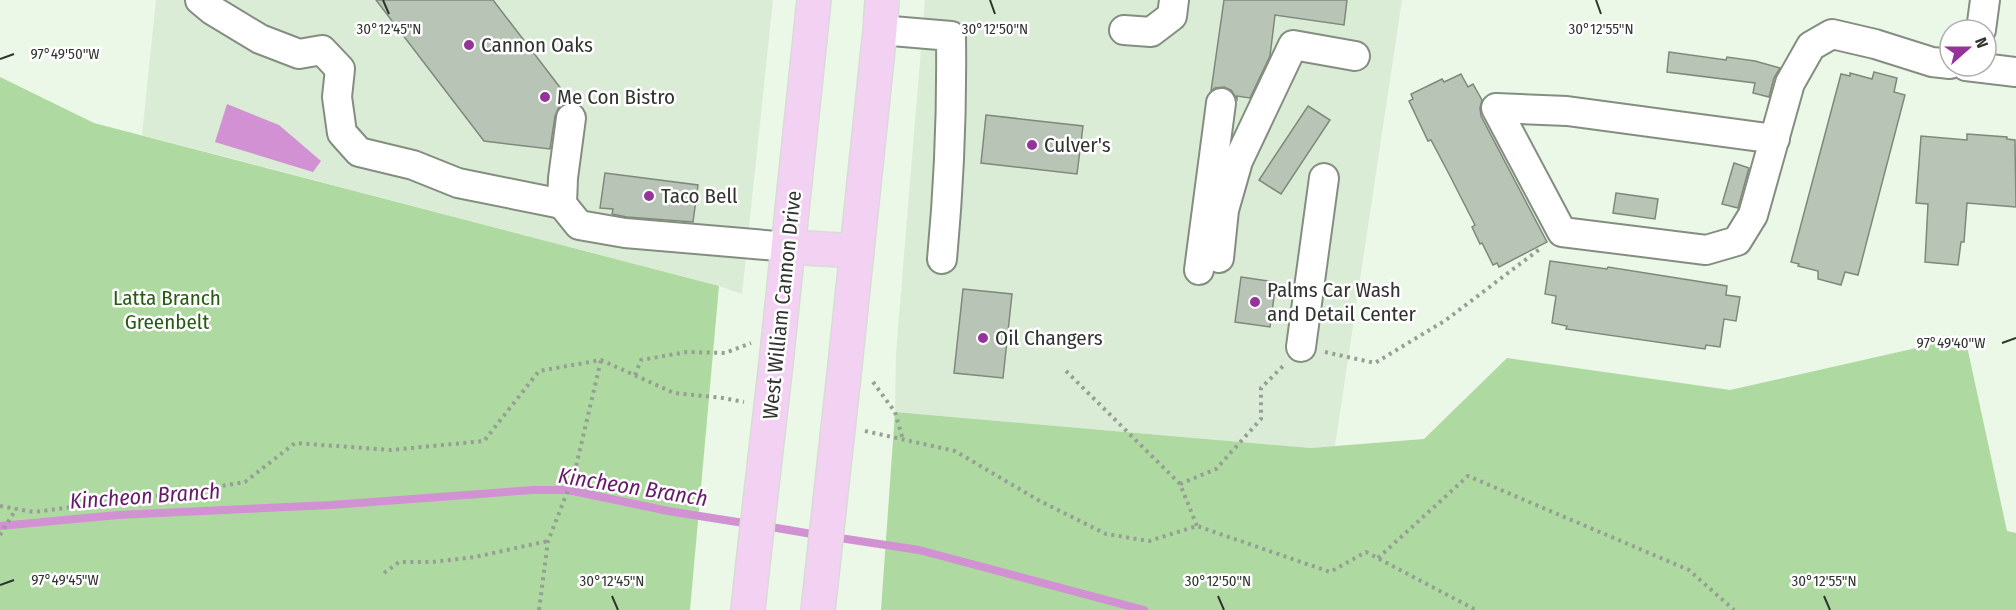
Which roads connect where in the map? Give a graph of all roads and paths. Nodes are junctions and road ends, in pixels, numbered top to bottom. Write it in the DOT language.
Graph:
graph roads {
  1 [pos="200,0"];
  2 [pos="814,0"];
  3 [pos="1174,0"];
  4 [pos="1985,0"];
  5 [pos="881,15"];
  6 [pos="1983,18"];
  7 [pos="1124,30"];
  8 [pos="1355,56"];
  9 [pos="1938,63"];
  10 [pos="1998,70"];
  11 [pos="2016,72"];
  12 [pos="1221,103"];
  13 [pos="571,118"];
  14 [pos="1775,139"];
  15 [pos="1324,178"];
  16 [pos="562,204"];
  17 [pos="1562,232"];
  18 [pos="789,247"];
  19 [pos="857,251"];
  20 [pos="942,259"];
  21 [pos="1301,347"];
  22 [pos="768,351"];
  23 [pos="601,360"];
  24 [pos="857,370"];
  25 [pos="1066,371"];
  26 [pos="635,375"];
  27 [pos="903,440"];
  28 [pos="1180,484"];
  29 [pos="16,509"];
  30 [pos="1197,526"];
  31 [pos="0,535"];
  32 [pos="548,541"];
  33 [pos="1378,558"];
  34 [pos="384,573"];
  35 [pos="539,610"];
  36 [pos="748,610"];
  37 [pos="818,610"];
  38 [pos="1734,610"];
  1 -- 16 [label="lane"];
  2 -- 18 [label="main road, West William Cannon Drive"];
  3 -- 7 [label="lane"];
  4 -- 6 [label="lane"];
  5 -- 19 [label="main road"];
  5 -- 20 [label="lane"];
  8 -- 12 [label="lane"];
  9 -- 14 [label="lane"];
  10 -- 11 [label="lane"];
  13 -- 16 [label="lane"];
  14 -- 17 [label="lane"];
  14 -- 17 [label="lane"];
  15 -- 21 [label="lane"];
  16 -- 18 [label="lane"];
  17 -- 21 [label="path"];
  18 -- 19 [label="main road"];
  18 -- 22 [label="main road, West William Cannon Drive"];
  19 -- 24 [label="main road"];
  21 -- 28 [label="path"];
  22 -- 26 [label="path"];
  22 -- 36 [label="main road, West William Cannon Drive, bridge"];
  23 -- 32 [label="path"];
  24 -- 27 [label="path"];
  24 -- 37 [label="main road, bridge"];
  25 -- 28 [label="path"];
  28 -- 30 [label="path"];
  29 -- 31 [label="path"];
  32 -- 34 [label="path"];
  32 -- 35 [label="path"];
  33 -- 38 [label="path"];
}
